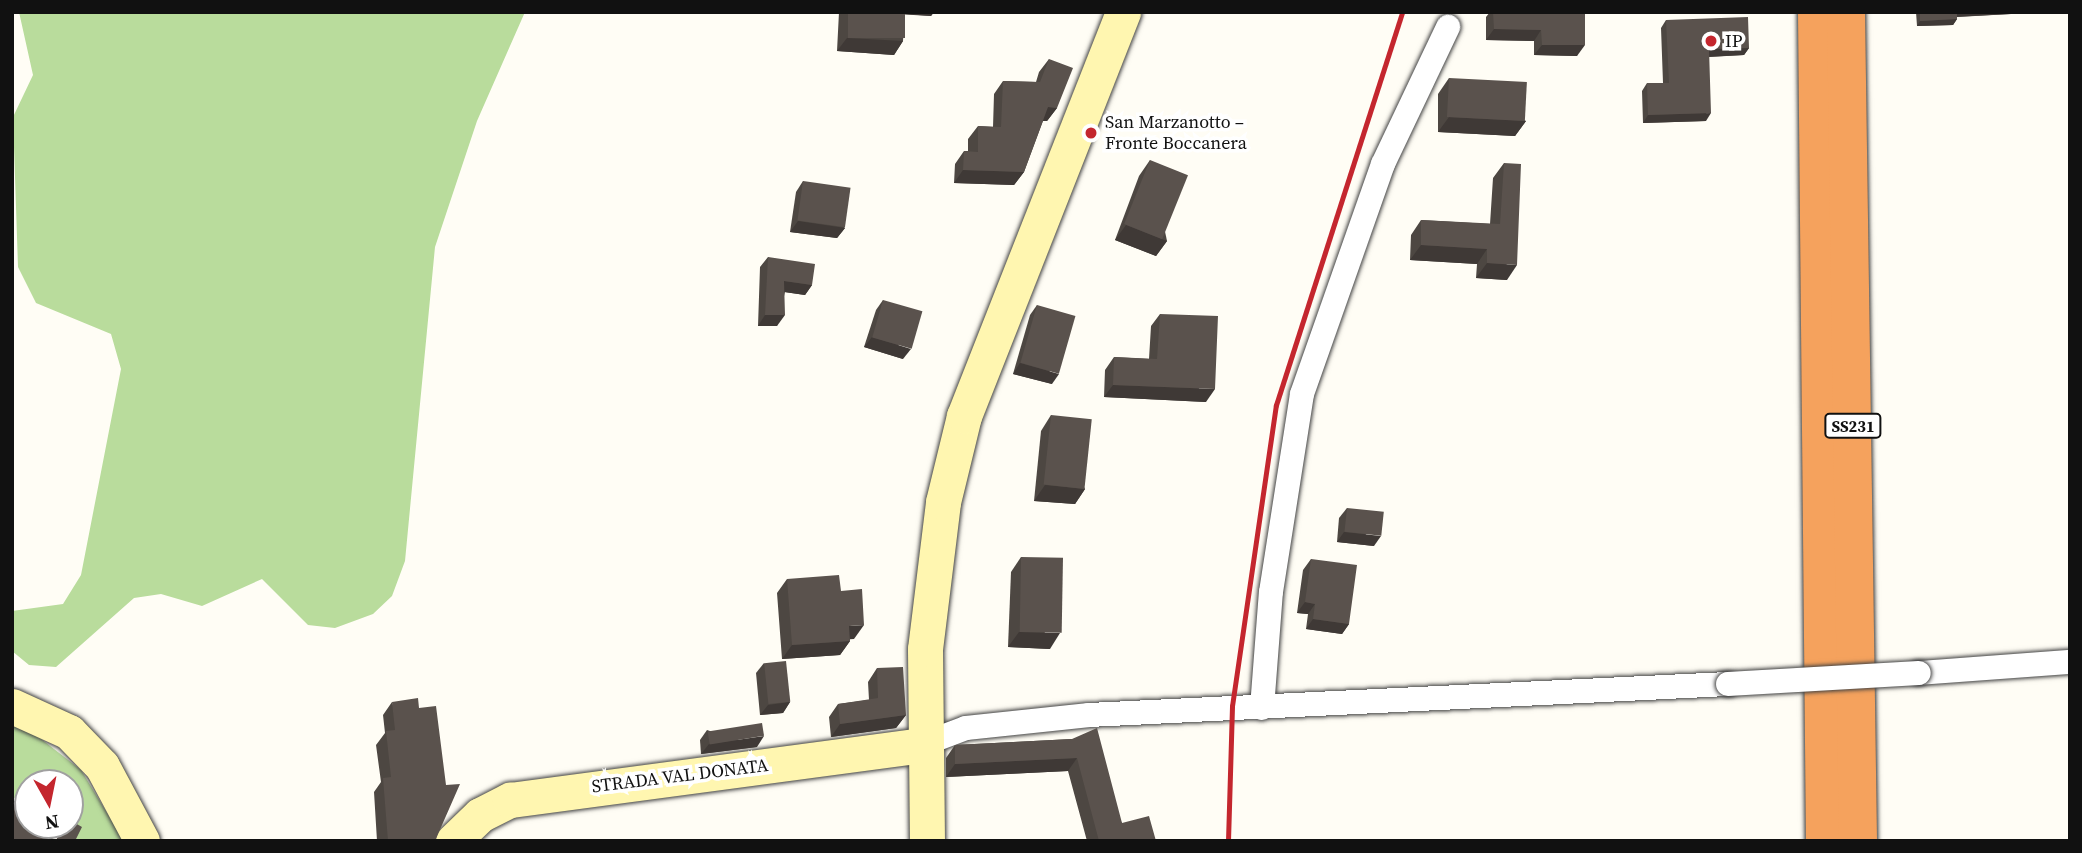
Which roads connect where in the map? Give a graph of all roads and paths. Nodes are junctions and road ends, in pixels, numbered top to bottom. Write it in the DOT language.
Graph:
graph roads {
  1 [pos="1123,12"];
  2 [pos="1817,12"];
  3 [pos="1846,12"];
  4 [pos="1448,27"];
  5 [pos="2070,662"];
  6 [pos="12,706"];
  7 [pos="1262,708"];
  8 [pos="921,745"];
  9 [pos="142,841"];
  10 [pos="453,841"];
  11 [pos="927,841"];
  12 [pos="1825,841"];
  13 [pos="1858,841"];
  1 -- 8 [label="main road"];
  2 -- 12 [label="highway, SS231"];
  3 -- 13 [label="highway, SS231"];
  4 -- 7 [label="street"];
  5 -- 7 [label="street, bridge"];
  6 -- 9 [label="main road"];
  7 -- 8 [label="street"];
  8 -- 10 [label="main road, STRADA VAL DONATA"];
  8 -- 11 [label="main road"];
}
